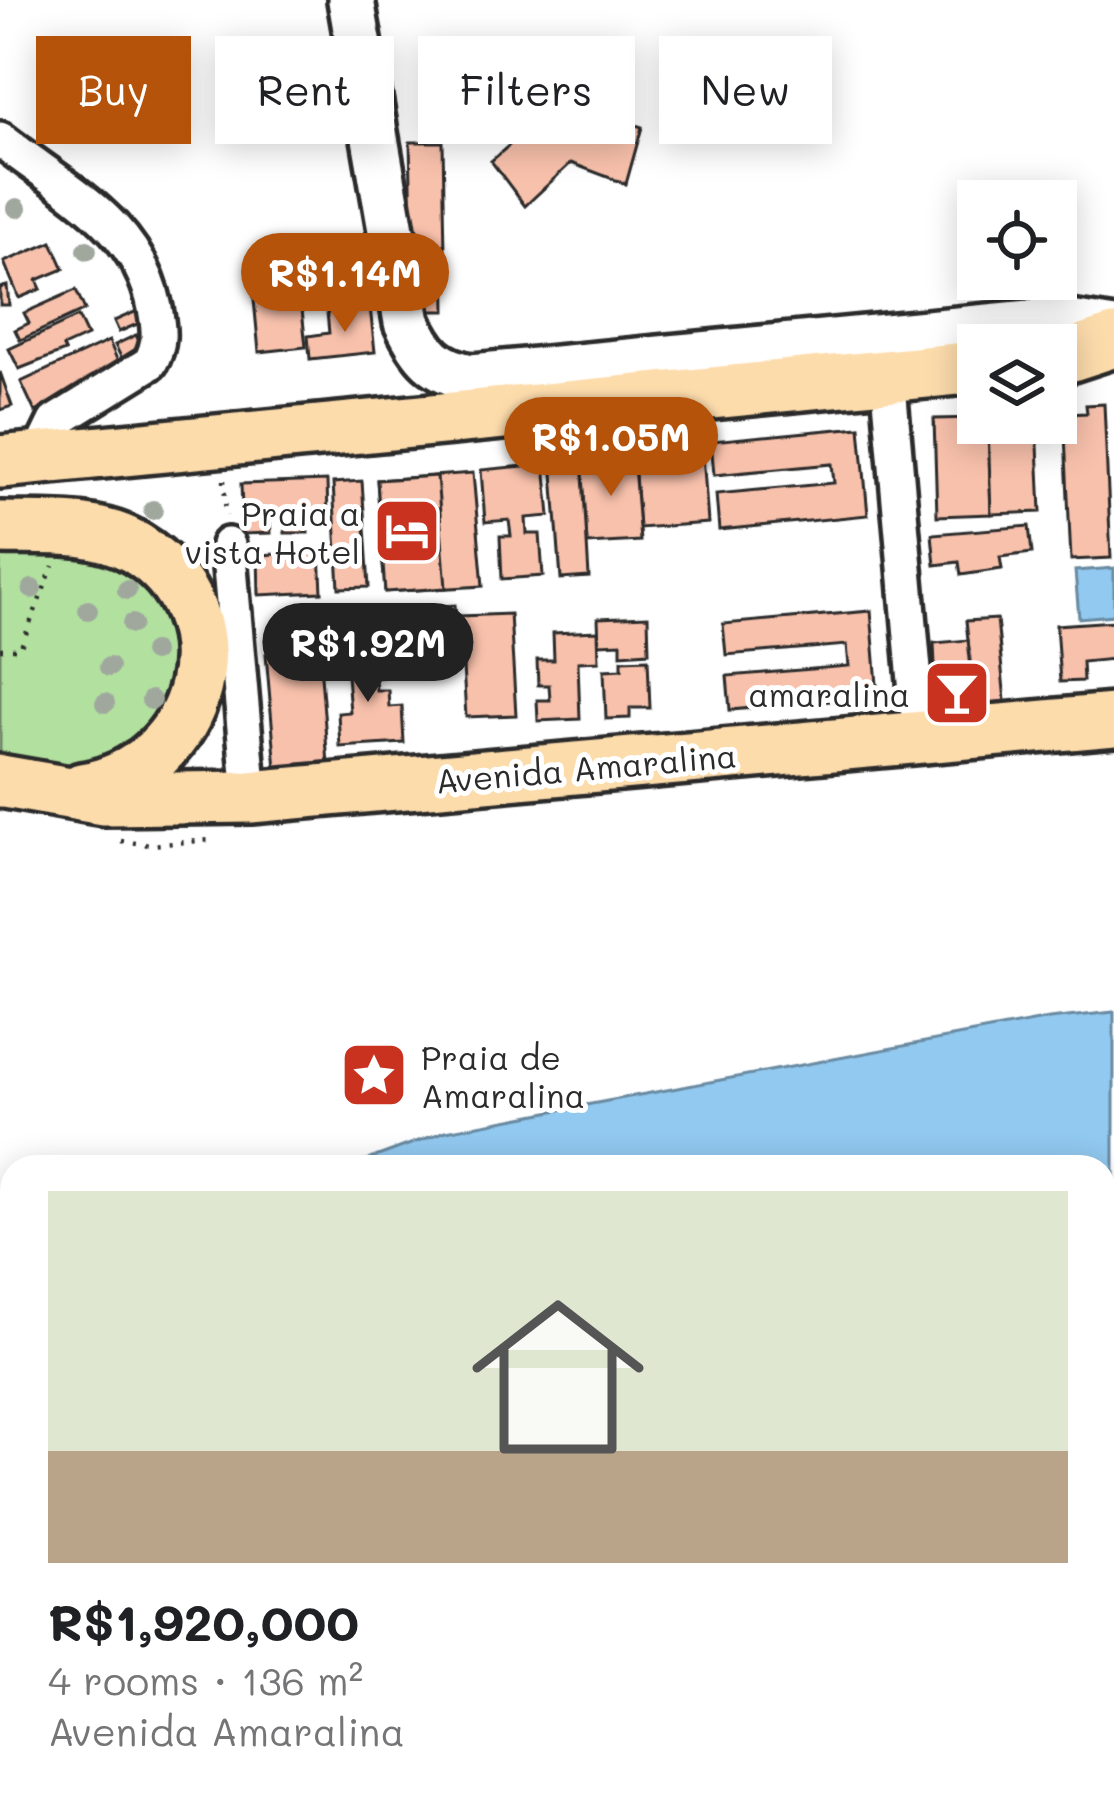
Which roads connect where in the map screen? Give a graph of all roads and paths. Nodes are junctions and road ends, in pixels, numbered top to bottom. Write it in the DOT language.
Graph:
graph roads {
  1 [pos="351,0"];
  2 [pos="0,140"];
  3 [pos="1114,332"];
  4 [pos="1114,341"];
  5 [pos="1077,352"];
  6 [pos="957,369"];
  7 [pos="888,375"];
  8 [pos="221,438"];
  9 [pos="19,460"];
  10 [pos="0,528"];
  11 [pos="228,544"];
  12 [pos="58,553"];
  13 [pos="0,649"];
  14 [pos="1114,720"];
  15 [pos="920,738"];
  16 [pos="0,781"];
  17 [pos="58,793"];
  18 [pos="250,797"];
  1 -- 3 [label="street"];
  2 -- 9 [label="street"];
  4 -- 5 [label="main road"];
  6 -- 7 [label="main road"];
  7 -- 8 [label="main road"];
  7 -- 15 [label="street"];
  8 -- 9 [label="main road"];
  8 -- 11 [label="path"];
  10 -- 17 [label="main road"];
  11 -- 18 [label="street"];
  12 -- 13 [label="path"];
  14 -- 15 [label="main road, Avenida Amaralina"];
  15 -- 18 [label="main road, Avenida Amaralina"];
  16 -- 17 [label="main road, Avenida Amaralina"];
  17 -- 18 [label="main road, Avenida Amaralina"];
}
